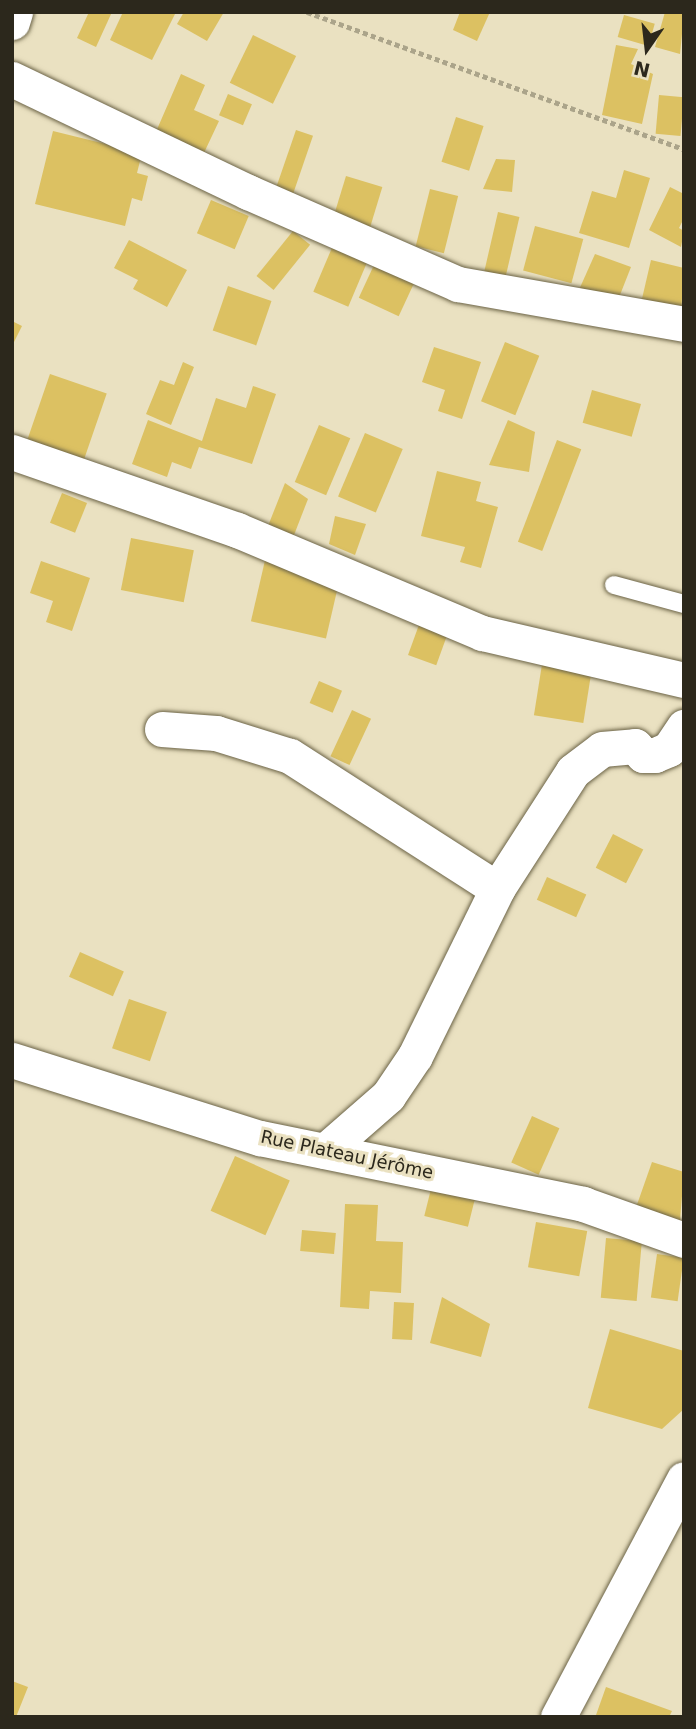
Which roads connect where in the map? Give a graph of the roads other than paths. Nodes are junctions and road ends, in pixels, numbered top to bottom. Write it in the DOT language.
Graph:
graph roads {
  1 [pos="15,12"];
  2 [pos="12,22"];
  3 [pos="12,79"];
  4 [pos="684,324"];
  5 [pos="12,452"];
  6 [pos="614,584"];
  7 [pos="684,604"];
  8 [pos="684,680"];
  9 [pos="684,727"];
  10 [pos="162,729"];
  11 [pos="497,889"];
  12 [pos="12,1060"];
  13 [pos="325,1151"];
  14 [pos="684,1240"];
  15 [pos="684,1479"];
  16 [pos="558,1717"];
  1 -- 2 [label="street"];
  3 -- 4 [label="street"];
  5 -- 8 [label="street"];
  6 -- 7 [label="lane"];
  9 -- 11 [label="street"];
  10 -- 11 [label="street"];
  11 -- 13 [label="street"];
  12 -- 13 [label="street, Rue Plateau Jérôme"];
  13 -- 14 [label="street, Rue Plateau Jérôme"];
  15 -- 16 [label="street"];
}
